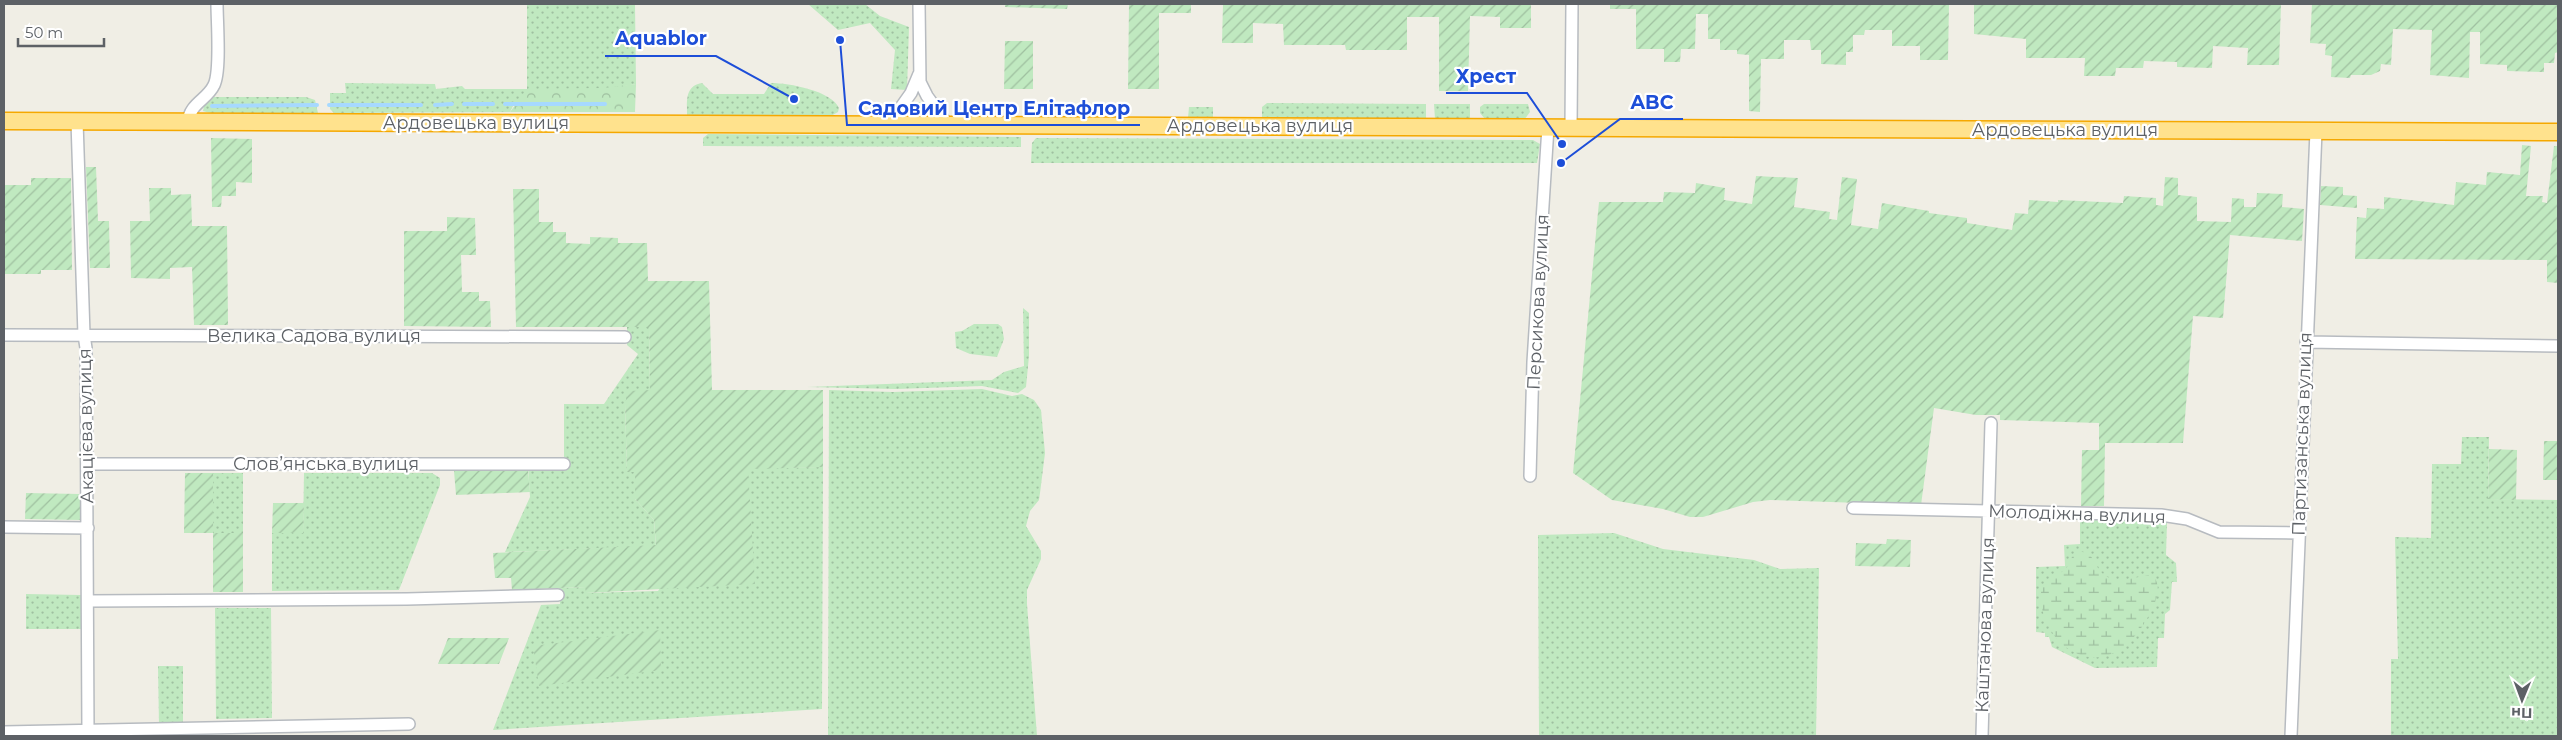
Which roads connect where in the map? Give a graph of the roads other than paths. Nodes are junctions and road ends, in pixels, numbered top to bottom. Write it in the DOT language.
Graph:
graph roads {
  1 [pos="218,4"];
  2 [pos="919,4"];
  3 [pos="1572,4"];
  4 [pos="919,74"];
  5 [pos="4,121"];
  6 [pos="77,121"];
  7 [pos="188,122"];
  8 [pos="889,124"];
  9 [pos="948,124"];
  10 [pos="1548,128"];
  11 [pos="1571,128"];
  12 [pos="2316,131"];
  13 [pos="2558,132"];
  14 [pos="4,335"];
  15 [pos="84,335"];
  16 [pos="625,337"];
  17 [pos="2306,342"];
  18 [pos="2558,346"];
  19 [pos="1991,423"];
  20 [pos="88,464"];
  21 [pos="564,464"];
  22 [pos="1530,476"];
  23 [pos="1853,508"];
  24 [pos="1988,511"];
  25 [pos="4,527"];
  26 [pos="88,528"];
  27 [pos="2298,533"];
  28 [pos="558,595"];
  29 [pos="88,601"];
  30 [pos="409,724"];
  31 [pos="88,731"];
  32 [pos="4,732"];
  33 [pos="1982,736"];
  34 [pos="2291,736"];
  1 -- 7 [label="street"];
  2 -- 4 [label="street"];
  3 -- 11 [label="street"];
  4 -- 8 [label="street"];
  4 -- 9 [label="street"];
  5 -- 6 [label="highway, Ардовецька вулиця"];
  6 -- 7 [label="highway, Ардовецька вулиця"];
  6 -- 15 [label="street, Акацієва вулиця"];
  7 -- 8 [label="highway, Ардовецька вулиця"];
  8 -- 9 [label="highway, Ардовецька вулиця"];
  9 -- 10 [label="highway, Ардовецька вулиця"];
  10 -- 11 [label="highway, Ардовецька вулиця"];
  10 -- 22 [label="street, Персикова вулиця"];
  11 -- 12 [label="highway, Ардовецька вулиця"];
  12 -- 13 [label="highway, Ардовецька вулиця"];
  12 -- 17 [label="street, Партизанська вулиця"];
  14 -- 15 [label="street, Велика Садова вулиця"];
  15 -- 16 [label="street, Велика Садова вулиця"];
  15 -- 20 [label="street, Акацієва вулиця"];
  17 -- 18 [label="street"];
  17 -- 27 [label="street, Партизанська вулиця"];
  19 -- 24 [label="street, Каштанова вулиця"];
  20 -- 21 [label="street, Словʼянська вулиця"];
  20 -- 26 [label="street, Акацієва вулиця"];
  23 -- 24 [label="street, Молодіжна вулиця"];
  24 -- 27 [label="street, Молодіжна вулиця"];
  24 -- 33 [label="street, Каштанова вулиця"];
  25 -- 26 [label="street"];
  26 -- 29 [label="street, Акацієва вулиця"];
  27 -- 34 [label="street, Партизанська вулиця"];
  28 -- 29 [label="street"];
  29 -- 31 [label="street, Акацієва вулиця"];
  30 -- 31 [label="street"];
  31 -- 32 [label="street"];
}
